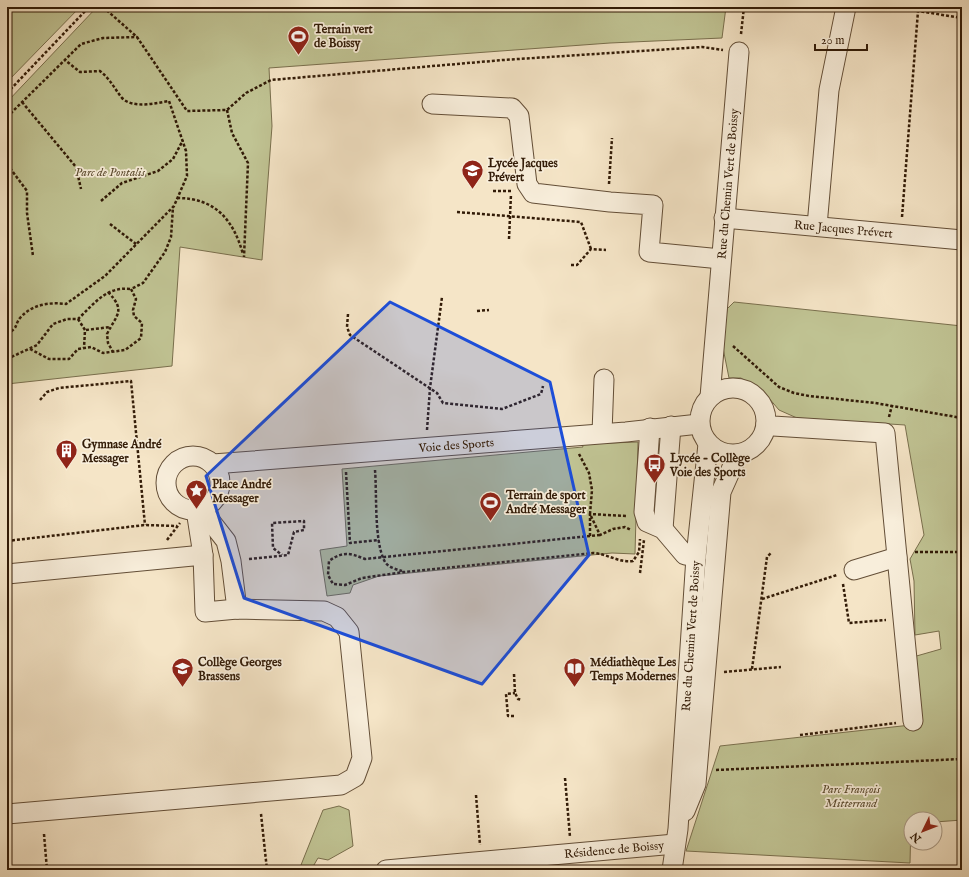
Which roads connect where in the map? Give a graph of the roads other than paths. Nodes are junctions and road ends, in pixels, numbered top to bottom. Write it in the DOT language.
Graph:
graph roads {
  1 [pos="846,7"];
  2 [pos="739,52"];
  3 [pos="432,104"];
  4 [pos="724,218"];
  5 [pos="817,226"];
  6 [pos="962,240"];
  7 [pos="721,259"];
  8 [pos="715,361"];
  9 [pos="604,379"];
  10 [pos="731,388"];
  11 [pos="710,397"];
  12 [pos="699,424"];
  13 [pos="766,424"];
  14 [pos="671,426"];
  15 [pos="650,428"];
  16 [pos="602,433"];
  17 [pos="708,444"];
  18 [pos="738,454"];
  19 [pos="213,464"];
  20 [pos="199,509"];
  21 [pos="646,530"];
  22 [pos="202,551"];
  23 [pos="897,557"];
  24 [pos="696,558"];
  25 [pos="848,572"];
  26 [pos="7,574"];
  27 [pos="237,609"];
  28 [pos="913,721"];
  29 [pos="7,814"];
  30 [pos="677,836"];
  31 [pos="386,870"];
  32 [pos="672,870"];
  1 -- 5 [label="street"];
  2 -- 4 [label="street, Rue du Chemin Vert de Boissy"];
  3 -- 7 [label="street"];
  4 -- 5 [label="street, Rue Jacques Prévert"];
  4 -- 7 [label="street, Rue du Chemin Vert de Boissy"];
  5 -- 6 [label="street, Rue Jacques Prévert"];
  7 -- 8 [label="street, Rue du Chemin Vert de Boissy"];
  8 -- 10 [label="street"];
  8 -- 11 [label="street, Rue du Chemin Vert de Boissy"];
  9 -- 16 [label="street"];
  10 -- 11 [label="street"];
  10 -- 13 [label="street"];
  11 -- 12 [label="street"];
  12 -- 14 [label="street, Voie des Sports"];
  12 -- 17 [label="street"];
  13 -- 18 [label="street"];
  13 -- 23 [label="street"];
  14 -- 15 [label="street, Voie des Sports"];
  14 -- 21 [label="street"];
  15 -- 16 [label="street, Voie des Sports"];
  15 -- 21 [label="street"];
  16 -- 19 [label="street, Voie des Sports"];
  17 -- 18 [label="street"];
  17 -- 24 [label="street, Rue du Chemin Vert de Boissy"];
  18 -- 30 [label="street, Rue du Chemin Vert de Boissy"];
  19 -- 20 [label="street"];
  19 -- 20 [label="street"];
  20 -- 22 [label="street"];
  20 -- 27 [label="street"];
  21 -- 24 [label="street"];
  22 -- 26 [label="street"];
  22 -- 27 [label="street"];
  23 -- 25 [label="street"];
  23 -- 28 [label="street"];
  24 -- 30 [label="street, Rue du Chemin Vert de Boissy"];
  27 -- 29 [label="street"];
  30 -- 31 [label="street, Résidence de Boissy"];
  30 -- 32 [label="street, Rue du Chemin Vert de Boissy"];
}
